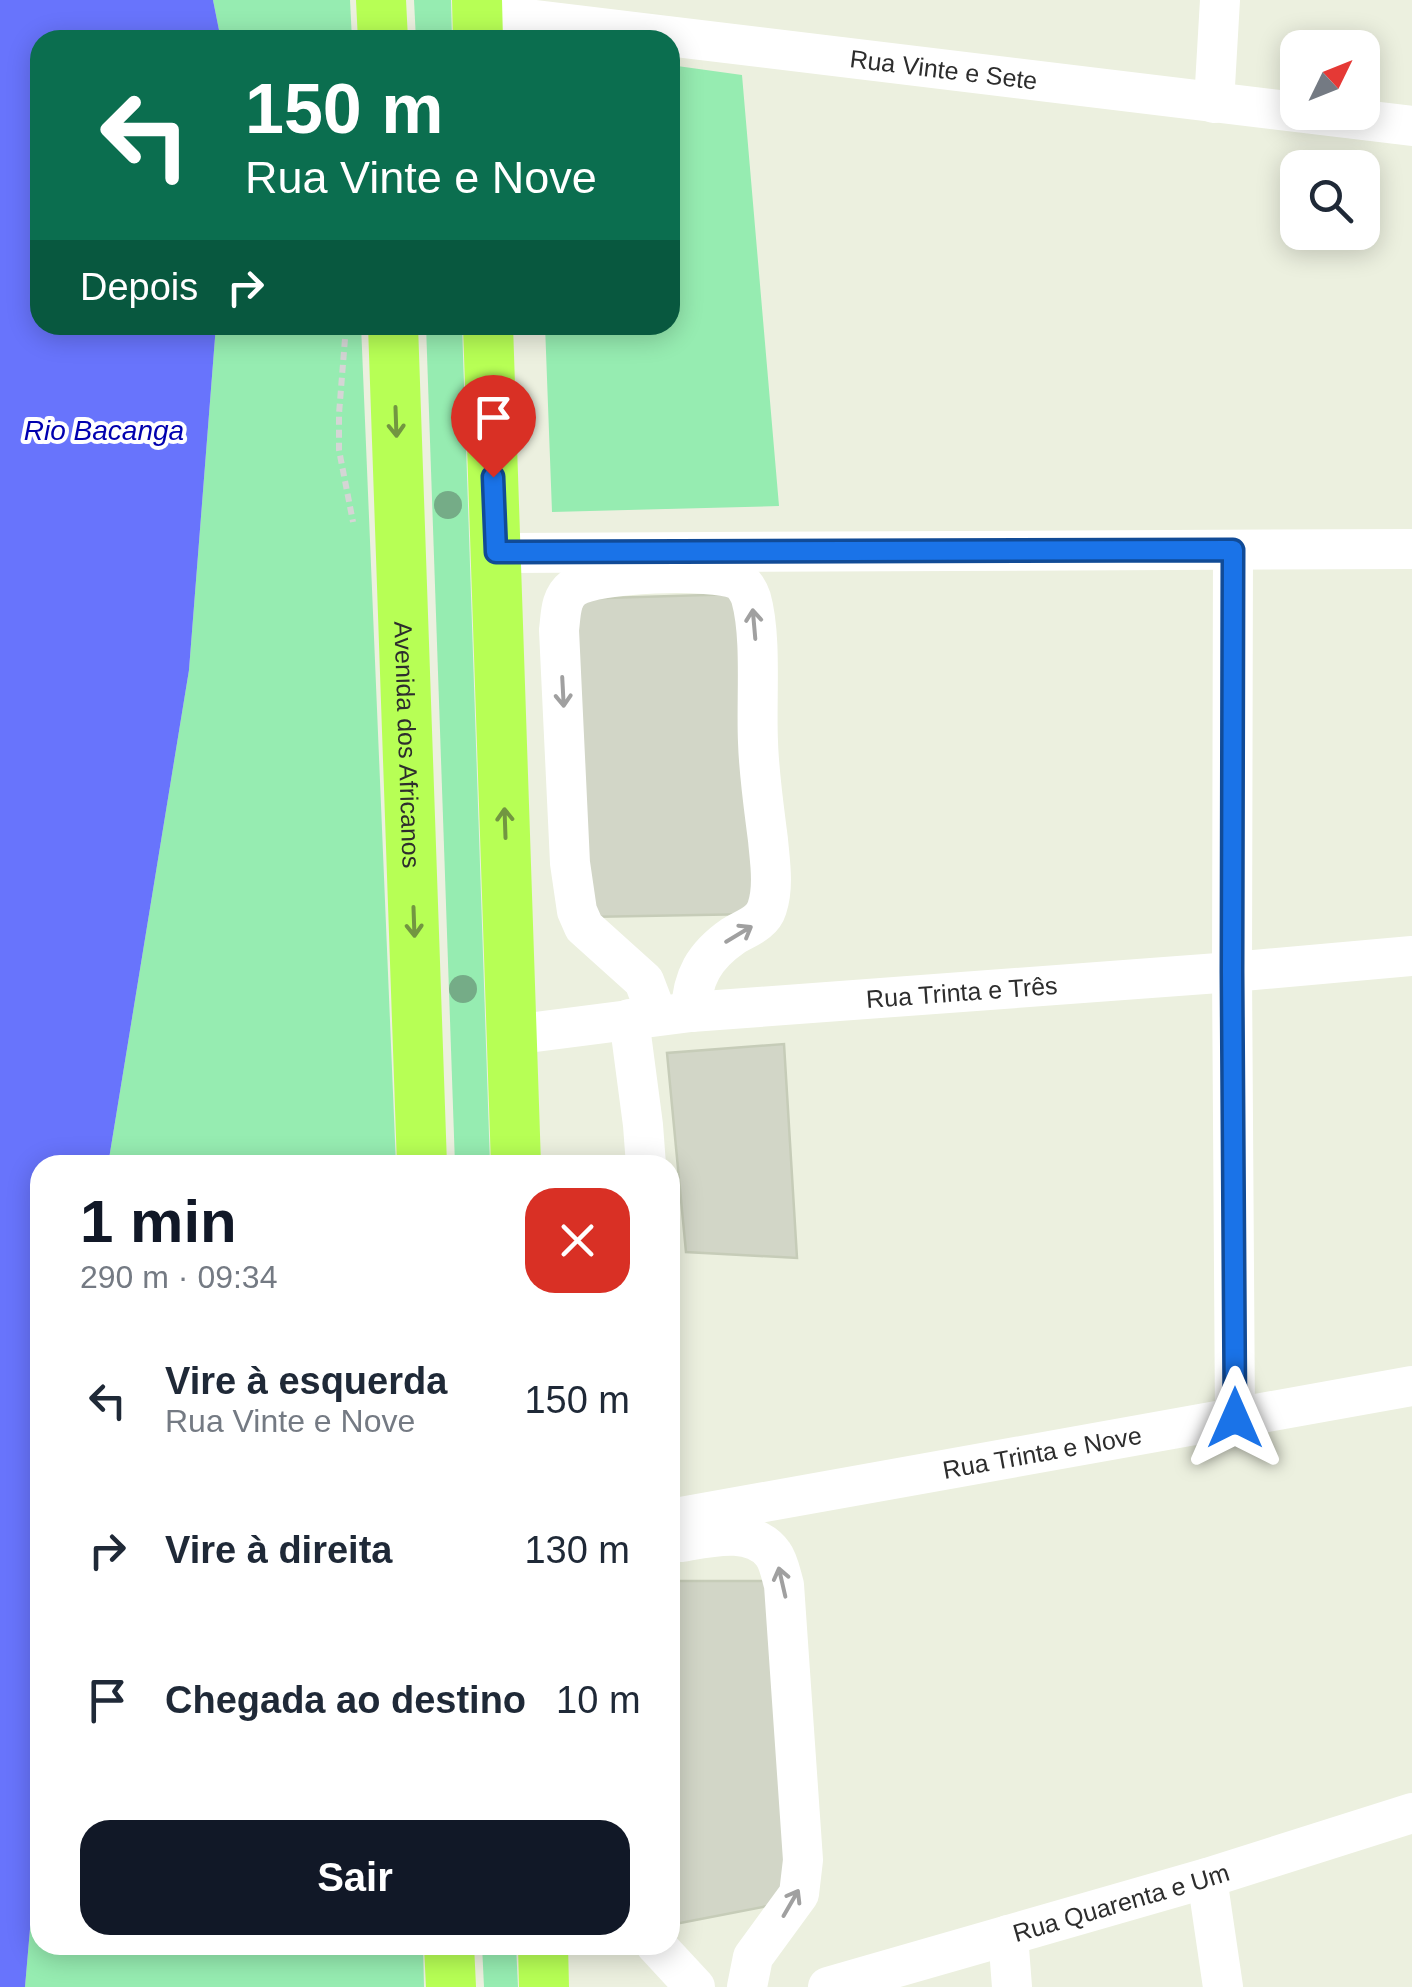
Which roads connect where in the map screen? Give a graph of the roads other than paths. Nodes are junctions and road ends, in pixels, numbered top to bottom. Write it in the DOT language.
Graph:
graph roads {
  1 [pos="382,0"];
  2 [pos="1220,0"];
  3 [pos="478,18"];
  4 [pos="383,30"];
  5 [pos="583,30"];
  6 [pos="680,41"];
  7 [pos="1214,102"];
  8 [pos="1412,126"];
  9 [pos="393,335"];
  10 [pos="488,335"];
  11 [pos="1412,549"];
  12 [pos="1233,550"];
  13 [pos="496,552"];
  14 [pos="1412,956"];
  15 [pos="1232,972"];
  16 [pos="659,1016"];
  17 [pos="512,1035"];
  18 [pos="422,1155"];
  19 [pos="516,1155"];
  20 [pos="645,1155"];
  21 [pos="1412,1386"];
  22 [pos="1235,1418"];
  23 [pos="680,1517"];
  24 [pos="680,1542"];
  25 [pos="1412,1813"];
  26 [pos="1207,1878"];
  27 [pos="1008,1936"];
  28 [pos="449,1955"];
  29 [pos="542,1955"];
  30 [pos="665,1955"];
  31 [pos="881,1979"];
  32 [pos="451,1987"];
  33 [pos="544,1987"];
  34 [pos="695,1987"];
  35 [pos="748,1987"];
  36 [pos="828,1987"];
  37 [pos="1012,1987"];
  38 [pos="1222,1987"];
  1 -- 4 [label="main road"];
  2 -- 7 [label="street"];
  3 -- 5 [label="street, Rua Vinte e Sete"];
  6 -- 7 [label="street, Rua Vinte e Sete"];
  7 -- 8 [label="street, Rua Vinte e Sete"];
  9 -- 18 [label="main road, Avenida dos Africanos, one-way"];
  10 -- 13 [label="main road"];
  11 -- 12 [label="street"];
  12 -- 13 [label="street"];
  12 -- 15 [label="street"];
  17 -- 13 [label="main road, one-way"];
  14 -- 15 [label="street, Rua Trinta e Três"];
  15 -- 16 [label="street, Rua Trinta e Três"];
  15 -- 22 [label="street"];
  16 -- 16 [label="street, one-way"];
  16 -- 17 [label="street, Rua Trinta e Três"];
  16 -- 20 [label="street"];
  17 -- 19 [label="main road"];
  21 -- 22 [label="street, Rua Trinta e Nove"];
  22 -- 23 [label="street, Rua Trinta e Nove"];
  35 -- 24 [label="street, one-way"];
  25 -- 26 [label="street, Rua Quarenta e Um"];
  26 -- 27 [label="street, Rua Quarenta e Um"];
  26 -- 38 [label="street"];
  27 -- 31 [label="street, Rua Quarenta e Um"];
  27 -- 37 [label="street"];
  28 -- 32 [label="main road"];
  29 -- 33 [label="main road"];
  30 -- 34 [label="street"];
  31 -- 36 [label="street, Rua Quarenta e Um"];
}
